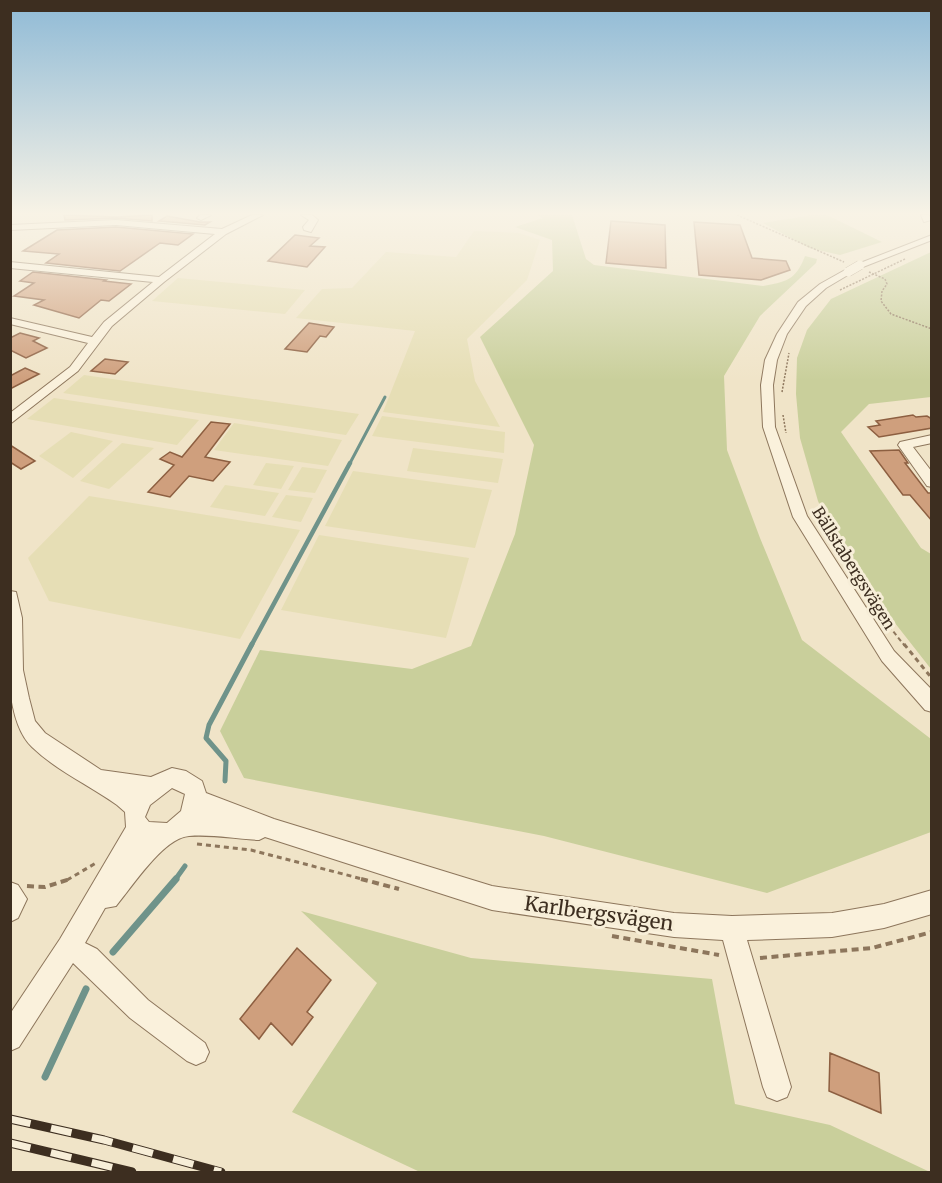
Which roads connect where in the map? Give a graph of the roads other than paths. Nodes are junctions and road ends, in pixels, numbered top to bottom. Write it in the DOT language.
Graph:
graph roads {
  1 [pos="62,270"];
  2 [pos="174,270"];
  3 [pos="852,270"];
  4 [pos="161,280"];
  5 [pos="10,321"];
  6 [pos="94,341"];
  7 [pos="10,420"];
  8 [pos="932,439"];
  9 [pos="932,483"];
  10 [pos="10,597"];
  11 [pos="932,704"];
  12 [pos="16,707"];
  13 [pos="100,779"];
  14 [pos="151,787"];
  15 [pos="197,800"];
  16 [pos="137,818"];
  17 [pos="184,825"];
  18 [pos="274,830"];
  19 [pos="163,836"];
  20 [pos="15,888"];
  21 [pos="932,902"];
  22 [pos="10,910"];
  23 [pos="732,928"];
  24 [pos="69,948"];
  25 [pos="10,1038"];
  26 [pos="196,1052"];
  27 [pos="777,1087"];
  1 -- 4 [label="street"];
  2 -- 4 [label="street"];
  3 -- 11 [label="street, Bällstabergsvägen"];
  4 -- 6 [label="street"];
  5 -- 6 [label="street"];
  6 -- 7 [label="street"];
  8 -- 9 [label="street"];
  10 -- 12 [label="street"];
  12 -- 13 [label="street"];
  13 -- 14 [label="street"];
  13 -- 16 [label="street"];
  14 -- 15 [label="street"];
  14 -- 16 [label="street"];
  15 -- 17 [label="street"];
  15 -- 18 [label="street, Karlbergsvägen"];
  16 -- 19 [label="street"];
  16 -- 24 [label="street"];
  17 -- 18 [label="street, Karlbergsvägen"];
  17 -- 19 [label="street"];
  18 -- 23 [label="street, Karlbergsvägen"];
  19 -- 24 [label="street"];
  20 -- 22 [label="street"];
  21 -- 23 [label="street, Karlbergsvägen"];
  23 -- 27 [label="street"];
  24 -- 25 [label="street"];
  24 -- 26 [label="street"];
}
